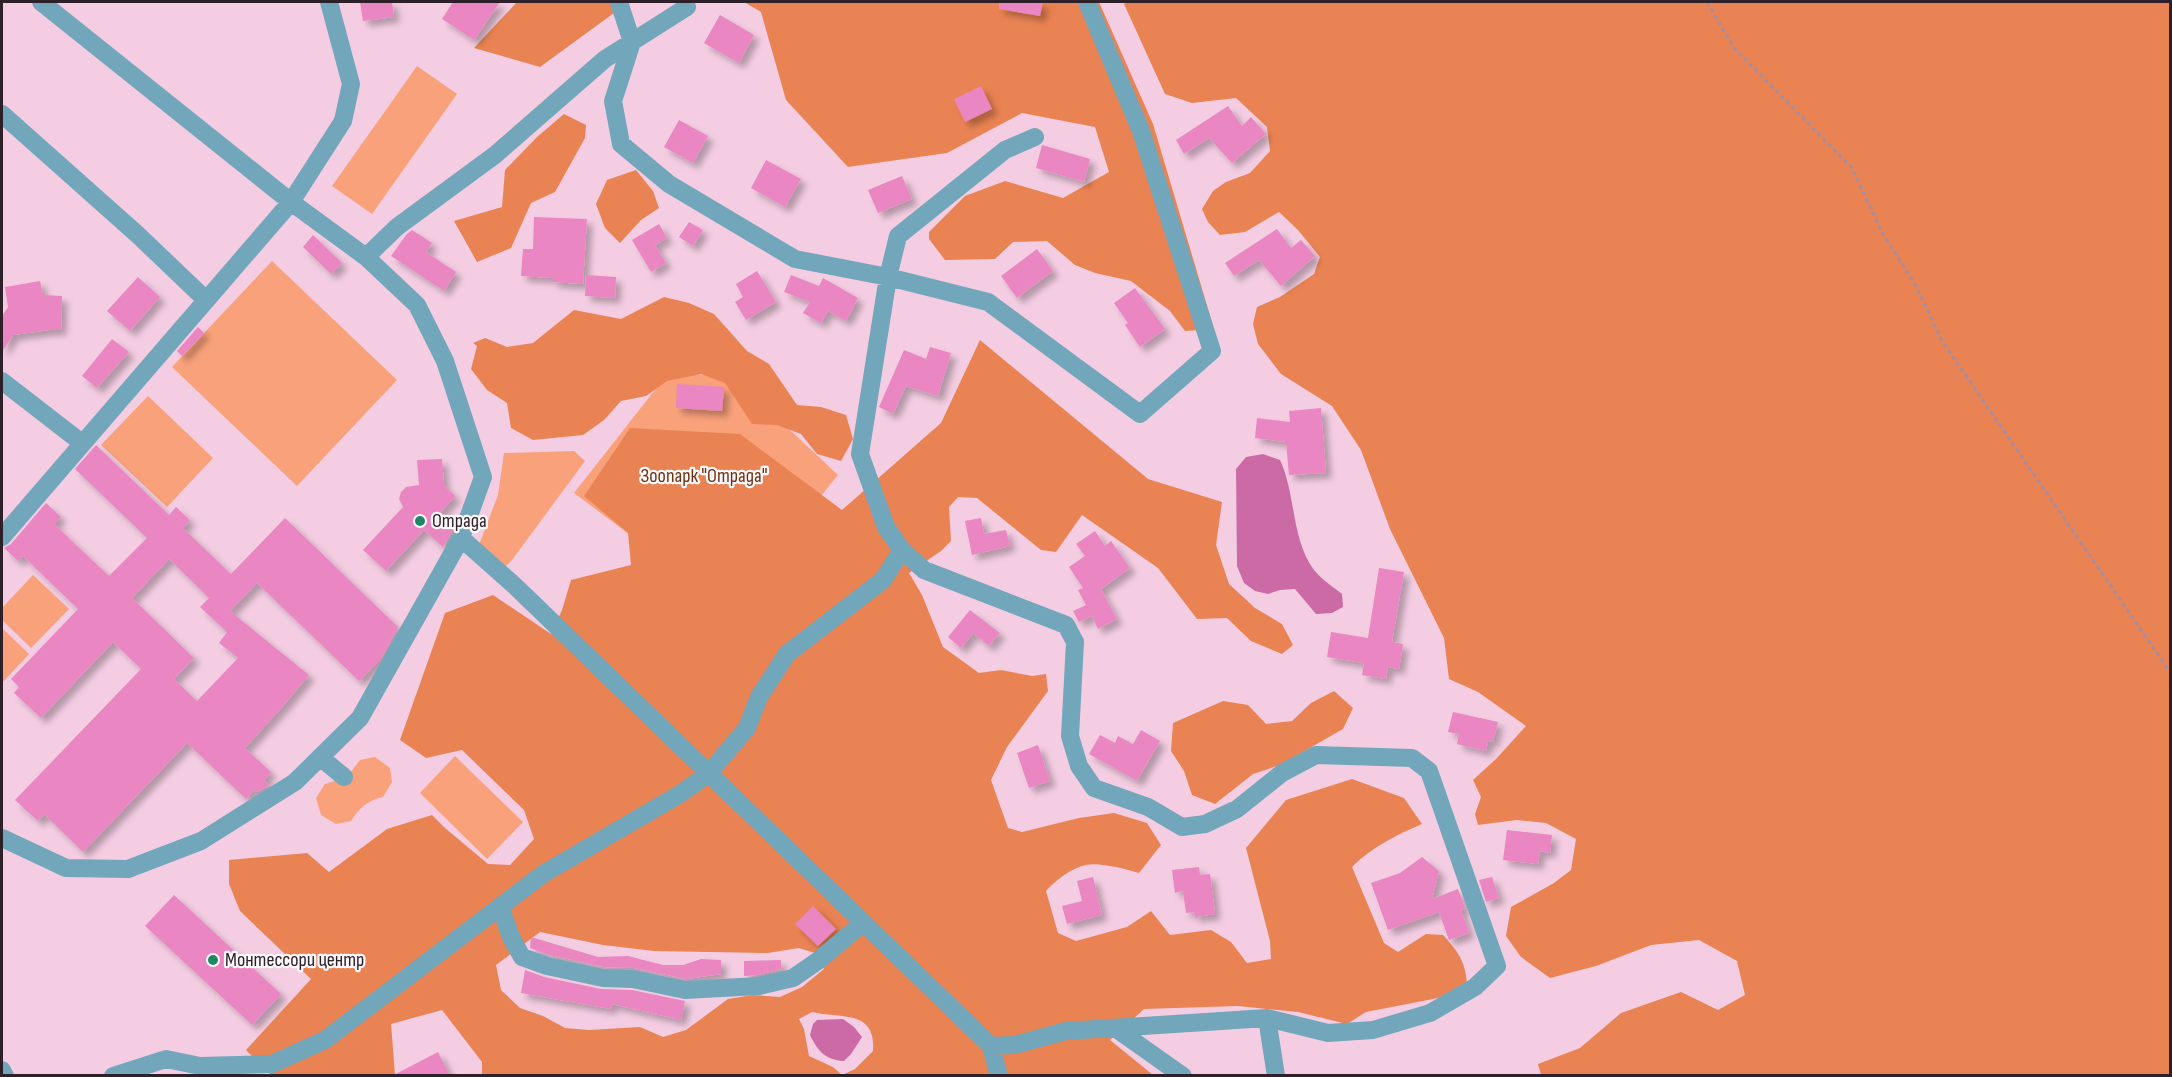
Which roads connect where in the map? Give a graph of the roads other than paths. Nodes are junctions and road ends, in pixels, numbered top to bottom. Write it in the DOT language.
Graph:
graph roads {
  1 [pos="41,2"];
  2 [pos="329,2"];
  3 [pos="619,2"];
  4 [pos="1087,2"];
  5 [pos="687,7"];
  6 [pos="632,42"];
  7 [pos="2,114"];
  8 [pos="1035,137"];
  9 [pos="291,202"];
  10 [pos="366,257"];
  11 [pos="888,277"];
  12 [pos="205,299"];
  13 [pos="2,381"];
  14 [pos="82,442"];
  15 [pos="2,537"];
  16 [pos="461,538"];
  17 [pos="902,550"];
  18 [pos="320,757"];
  19 [pos="708,774"];
  20 [pos="344,777"];
  21 [pos="2,838"];
  22 [pos="500,906"];
  23 [pos="863,923"];
  24 [pos="1267,1018"];
  25 [pos="1116,1028"];
  26 [pos="991,1046"];
  27 [pos="2,1070"];
  28 [pos="202,1071"];
  29 [pos="5,1076"];
  30 [pos="113,1076"];
  31 [pos="999,1076"];
  32 [pos="1182,1076"];
  33 [pos="1276,1076"];
  1 -- 9 [label="street"];
  2 -- 9 [label="street"];
  3 -- 6 [label="street"];
  4 -- 11 [label="street"];
  5 -- 6 [label="street"];
  6 -- 10 [label="street"];
  6 -- 11 [label="street"];
  7 -- 12 [label="street"];
  8 -- 11 [label="street"];
  9 -- 10 [label="street"];
  9 -- 12 [label="street"];
  10 -- 16 [label="street"];
  11 -- 17 [label="street"];
  12 -- 14 [label="street"];
  13 -- 14 [label="street"];
  14 -- 15 [label="street"];
  16 -- 18 [label="street"];
  16 -- 19 [label="street"];
  17 -- 19 [label="street"];
  17 -- 24 [label="street"];
  18 -- 20 [label="street"];
  18 -- 21 [label="street"];
  19 -- 22 [label="street"];
  19 -- 23 [label="street"];
  22 -- 23 [label="street"];
  22 -- 28 [label="street"];
  23 -- 26 [label="street"];
  24 -- 25 [label="street"];
  24 -- 33 [label="street"];
  25 -- 26 [label="street"];
  25 -- 32 [label="street"];
  26 -- 31 [label="street"];
  27 -- 29 [label="street"];
  28 -- 30 [label="street"];
}
